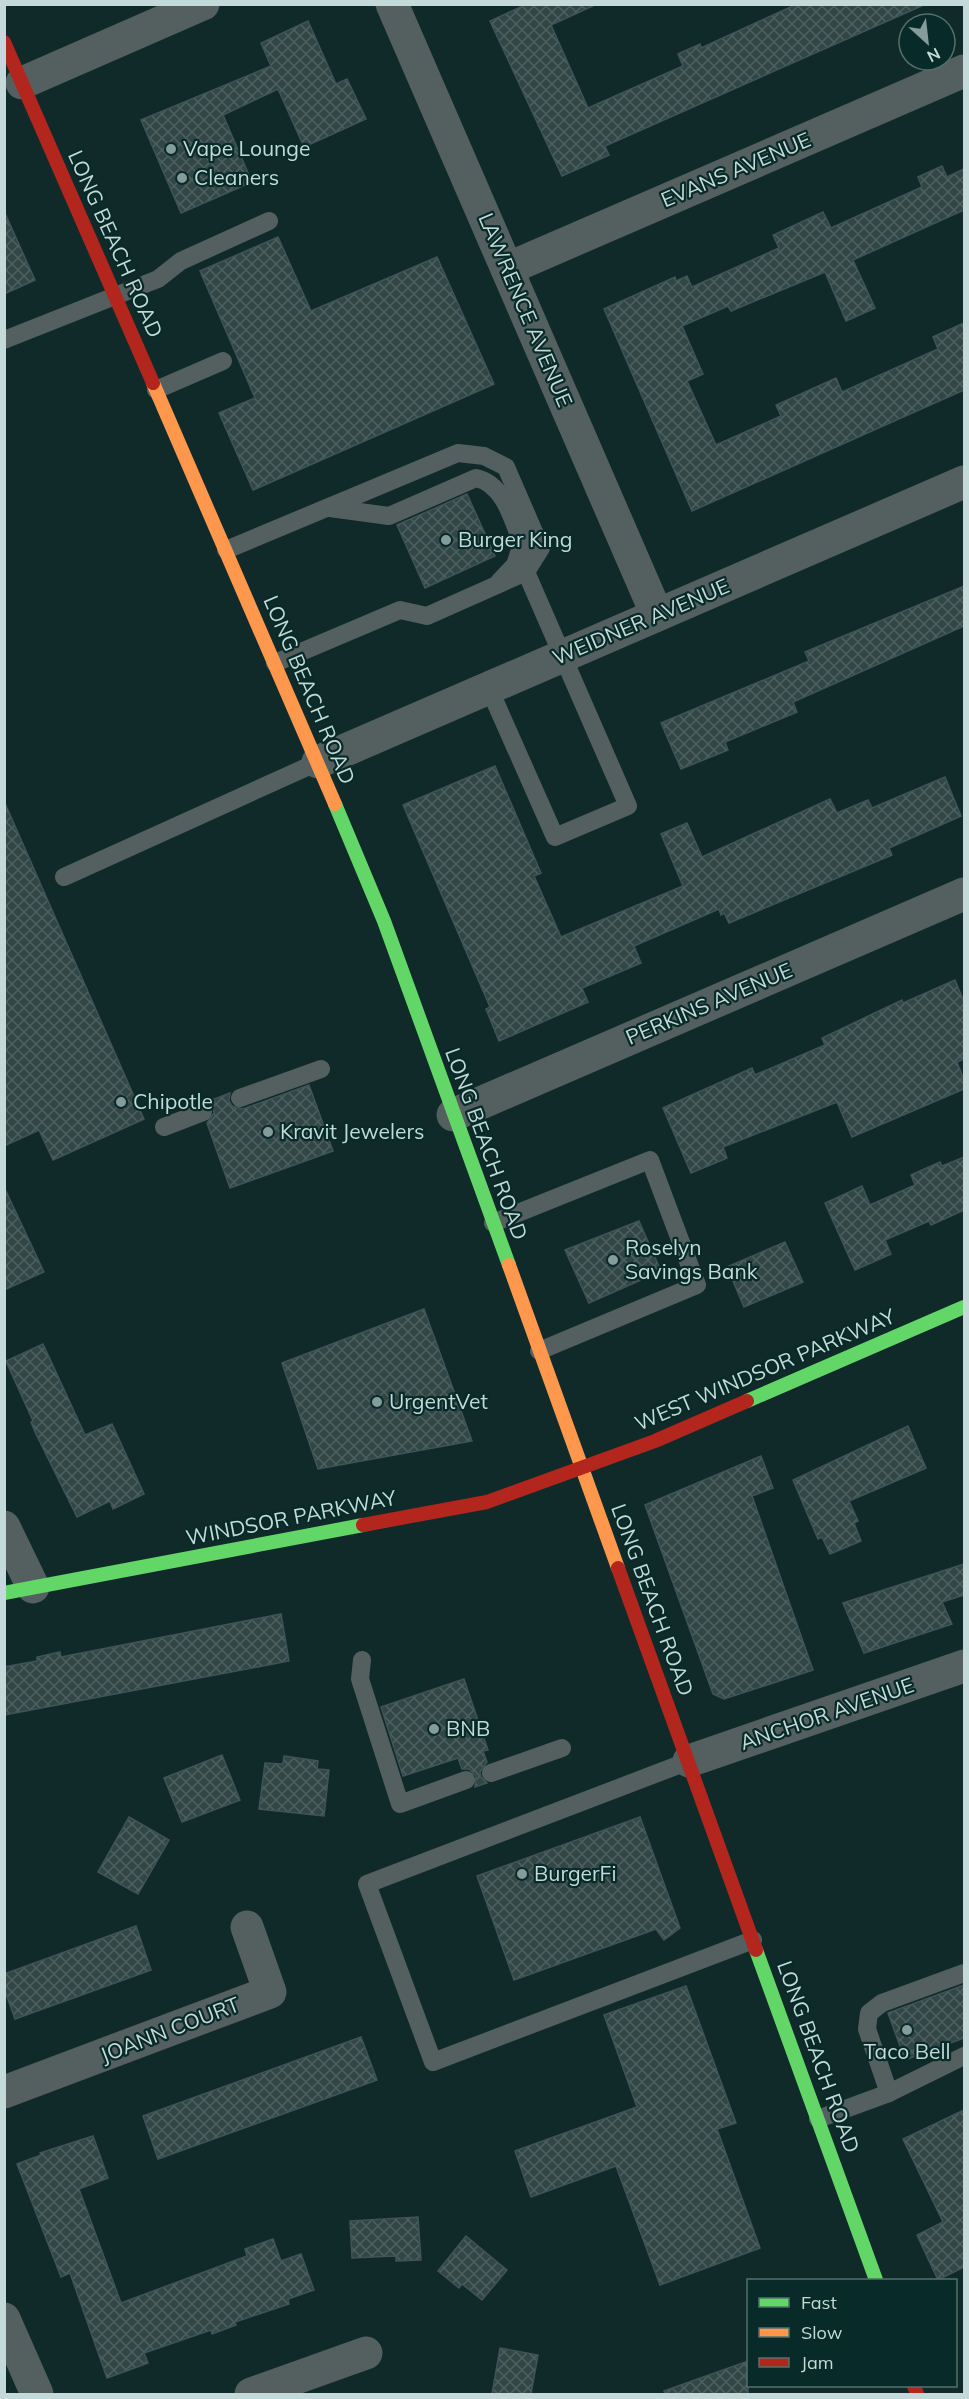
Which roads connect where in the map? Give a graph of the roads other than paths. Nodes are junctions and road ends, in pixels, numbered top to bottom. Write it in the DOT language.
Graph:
graph roads {
  1 [pos="203,4"];
  2 [pos="392,4"];
  3 [pos="4,42"];
  4 [pos="964,71"];
  5 [pos="22,83"];
  6 [pos="269,221"];
  7 [pos="507,269"];
  8 [pos="116,297"];
  9 [pos="4,340"];
  10 [pos="224,361"];
  11 [pos="156,390"];
  12 [pos="964,482"];
  13 [pos="328,508"];
  14 [pos="226,550"];
  15 [pos="526,572"];
  16 [pos="496,586"];
  17 [pos="657,615"];
  18 [pos="562,656"];
  19 [pos="275,663"];
  20 [pos="489,688"];
  21 [pos="318,762"];
  22 [pos="64,877"];
  23 [pos="964,894"];
  24 [pos="321,1069"];
  25 [pos="240,1098"];
  26 [pos="203,1112"];
  27 [pos="453,1115"];
  28 [pos="164,1127"];
  29 [pos="493,1223"];
  30 [pos="964,1307"];
  31 [pos="539,1351"];
  32 [pos="582,1469"];
  33 [pos="4,1527"];
  34 [pos="19,1590"];
  35 [pos="362,1660"];
  36 [pos="964,1666"];
  37 [pos="562,1749"];
  38 [pos="689,1761"];
  39 [pos="491,1773"];
  40 [pos="466,1780"];
  41 [pos="247,1927"];
  42 [pos="753,1940"];
  43 [pos="964,1973"];
  44 [pos="964,2056"];
  45 [pos="4,2092"];
  46 [pos="889,2093"];
  47 [pos="818,2119"];
  48 [pos="876,2279"];
  49 [pos="4,2319"];
  50 [pos="366,2353"];
  51 [pos="37,2394"];
  52 [pos="252,2394"];
  1 -- 5 [label="street"];
  2 -- 7 [label="street, LAWRENCE AVENUE"];
  3 -- 5 [label="main road, LONG BEACH ROAD"];
  4 -- 7 [label="street, EVANS AVENUE"];
  5 -- 8 [label="main road, LONG BEACH ROAD"];
  6 -- 8 [label="lane"];
  7 -- 17 [label="street, LAWRENCE AVENUE"];
  8 -- 9 [label="lane"];
  8 -- 11 [label="main road, LONG BEACH ROAD"];
  10 -- 11 [label="lane"];
  11 -- 14 [label="main road, LONG BEACH ROAD"];
  12 -- 17 [label="street, WEIDNER AVENUE"];
  13 -- 14 [label="lane"];
  13 -- 15 [label="lane"];
  13 -- 16 [label="lane"];
  14 -- 19 [label="main road, LONG BEACH ROAD"];
  15 -- 16 [label="lane"];
  15 -- 18 [label="lane"];
  16 -- 19 [label="lane"];
  17 -- 18 [label="street, WEIDNER AVENUE"];
  18 -- 20 [label="street, WEIDNER AVENUE"];
  18 -- 20 [label="lane"];
  19 -- 21 [label="main road, LONG BEACH ROAD"];
  20 -- 21 [label="street, WEIDNER AVENUE"];
  21 -- 22 [label="lane"];
  21 -- 27 [label="main road, LONG BEACH ROAD"];
  23 -- 27 [label="street, PERKINS AVENUE"];
  24 -- 25 [label="lane"];
  26 -- 28 [label="lane"];
  27 -- 29 [label="main road, LONG BEACH ROAD"];
  29 -- 31 [label="main road, LONG BEACH ROAD"];
  29 -- 31 [label="lane"];
  30 -- 32 [label="main road, WEST WINDSOR PARKWAY"];
  31 -- 32 [label="main road, LONG BEACH ROAD"];
  32 -- 34 [label="main road, WINDSOR PARKWAY"];
  32 -- 38 [label="main road, LONG BEACH ROAD"];
  33 -- 34 [label="street"];
  35 -- 40 [label="lane"];
  36 -- 38 [label="street, ANCHOR AVENUE"];
  37 -- 39 [label="lane"];
  38 -- 42 [label="main road, LONG BEACH ROAD"];
  38 -- 42 [label="lane"];
  41 -- 45 [label="street, JOANN COURT"];
  42 -- 47 [label="main road, LONG BEACH ROAD"];
  43 -- 46 [label="lane"];
  44 -- 46 [label="lane"];
  46 -- 47 [label="lane"];
  47 -- 48 [label="main road, LONG BEACH ROAD"];
  49 -- 51 [label="street"];
  50 -- 52 [label="street"];
}
